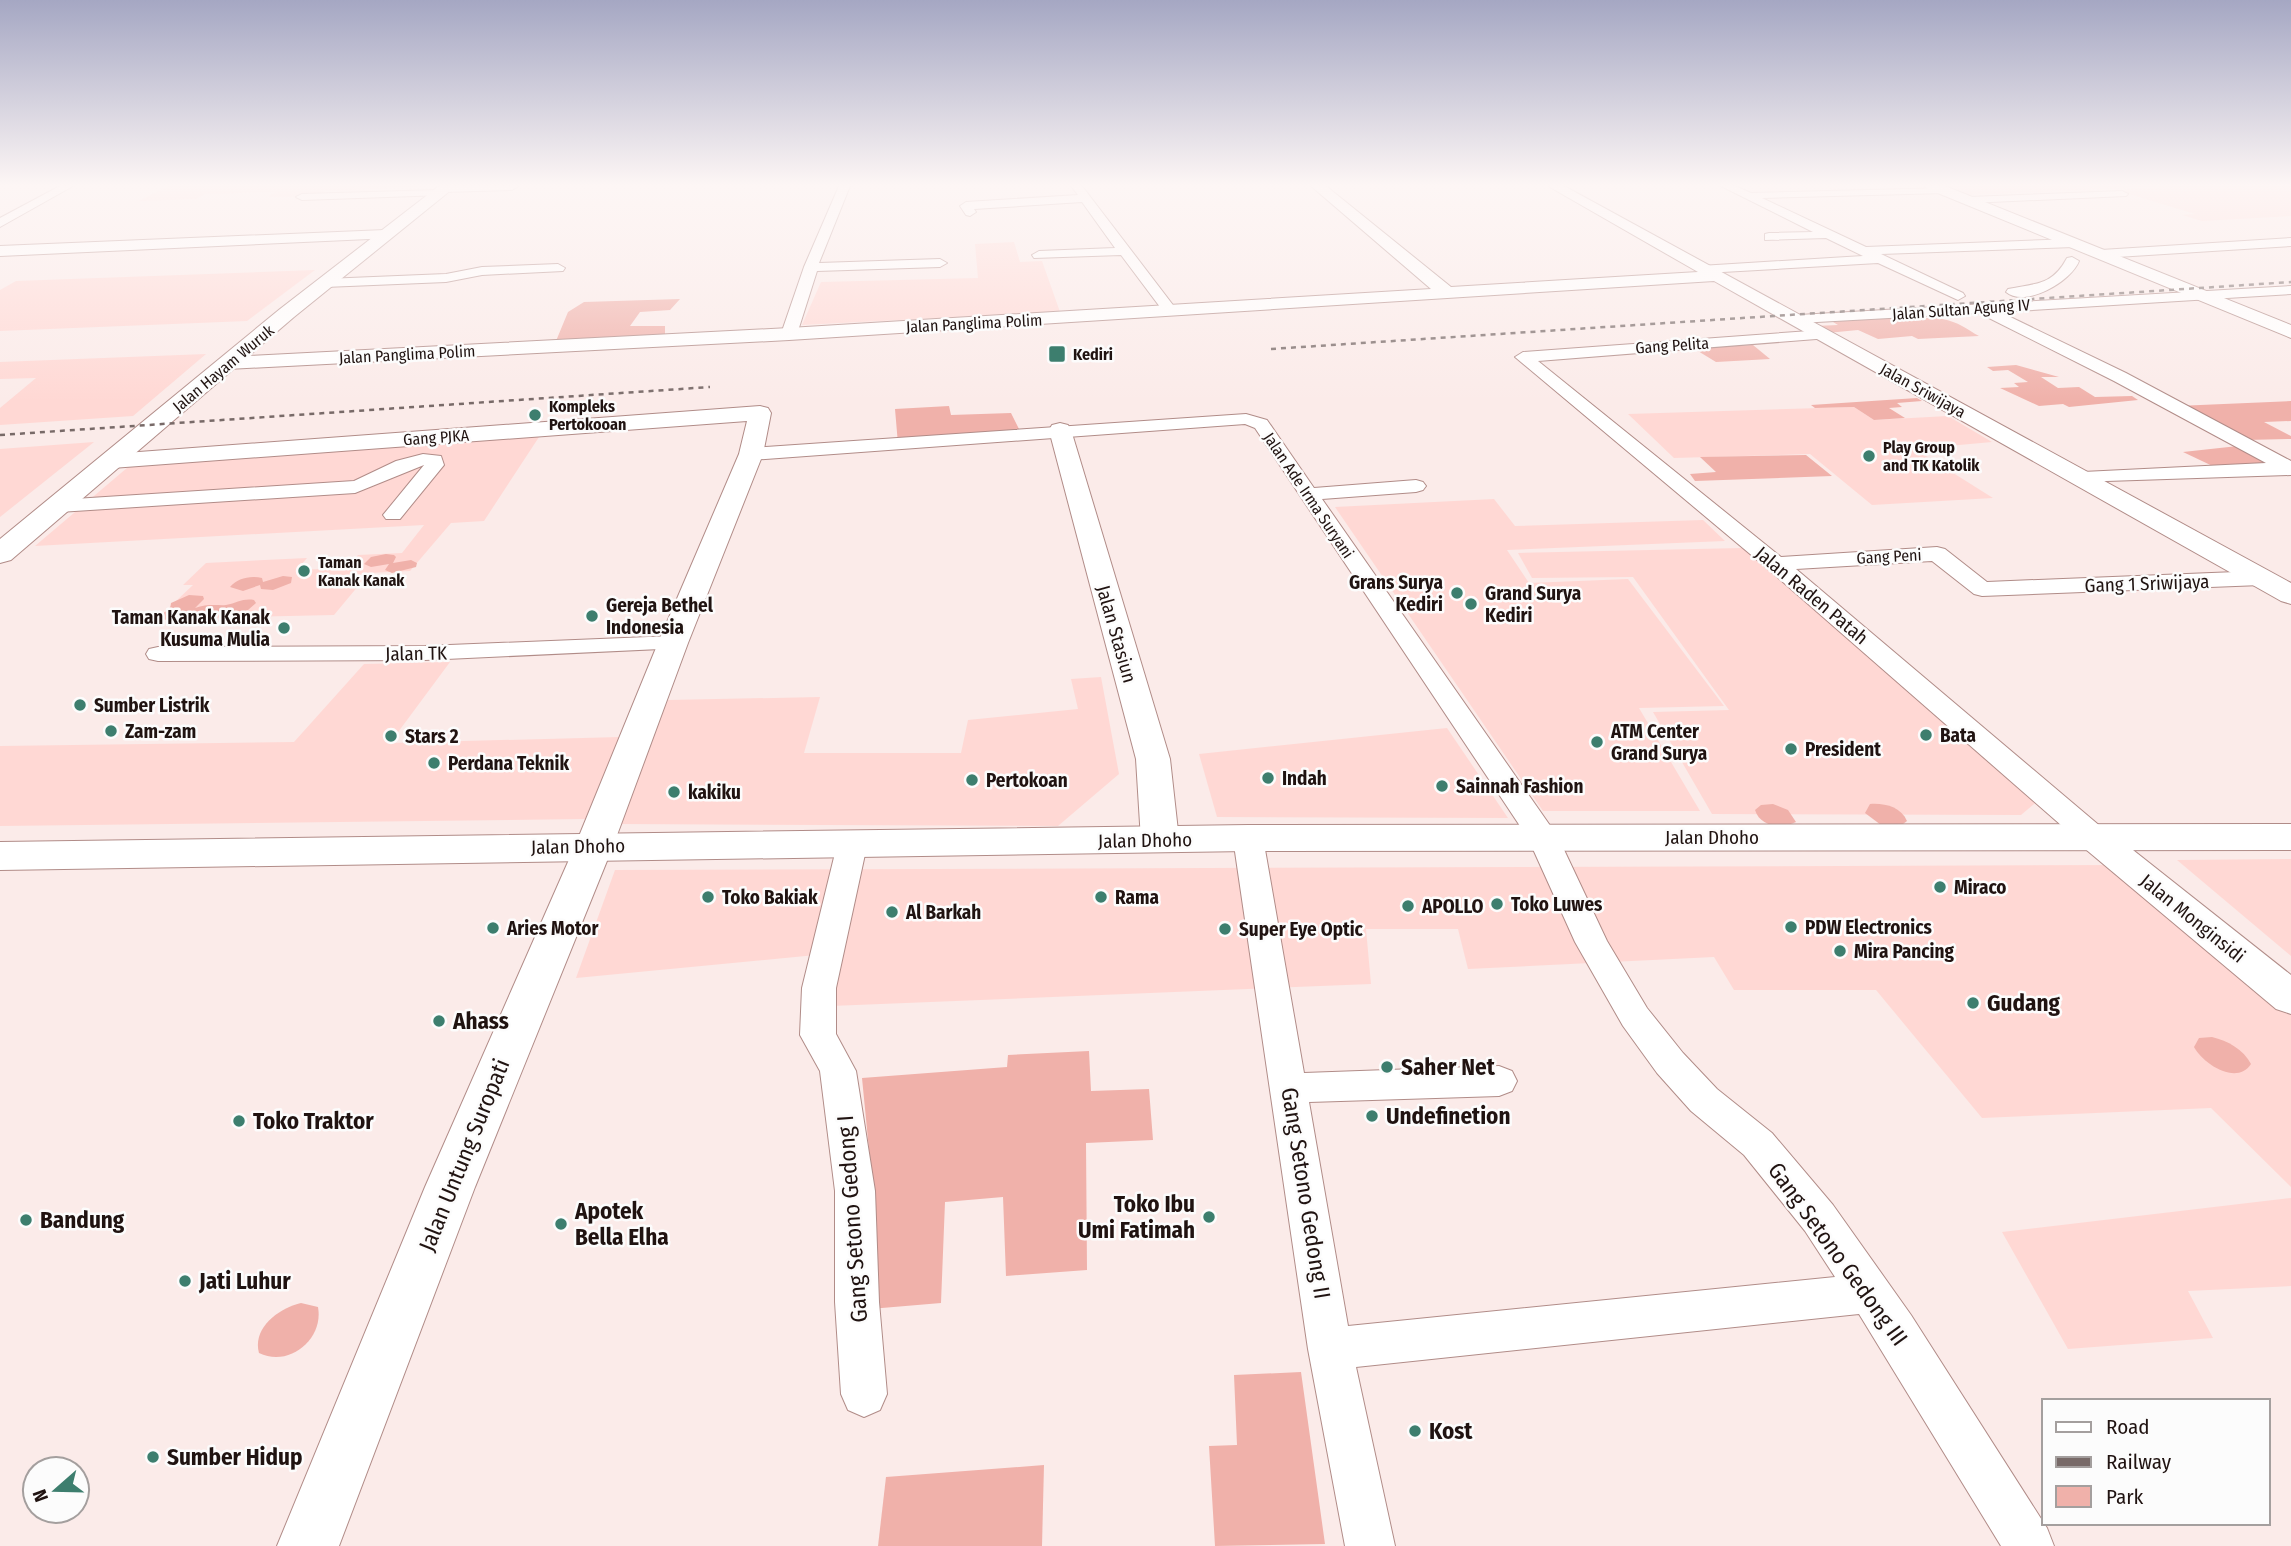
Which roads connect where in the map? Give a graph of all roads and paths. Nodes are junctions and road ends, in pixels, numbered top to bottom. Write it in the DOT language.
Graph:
graph roads {
  1 [pos="356,258"];
  2 [pos="815,258"];
  3 [pos="1130,258"];
  4 [pos="1405,258"];
  5 [pos="1687,258"];
  6 [pos="2072,258"];
  7 [pos="2111,258"];
  8 [pos="1882,259"];
  9 [pos="940,263"];
  10 [pos="1924,266"];
  11 [pos="811,267"];
  12 [pos="1898,267"];
  13 [pos="558,268"];
  14 [pos="1712,272"];
  15 [pos="2291,276"];
  16 [pos="325,283"];
  17 [pos="2172,283"];
  18 [pos="2291,290"];
  19 [pos="1447,293"];
  20 [pos="2202,295"];
  21 [pos="1958,296"];
  22 [pos="1980,307"];
  23 [pos="1171,312"];
  24 [pos="1806,312"];
  25 [pos="2291,332"];
  26 [pos="789,334"];
  27 [pos="1824,335"];
  28 [pos="1523,359"];
  29 [pos="228,363"];
  30 [pos="760,413"];
  31 [pos="1060,430"];
  32 [pos="751,454"];
  33 [pos="113,461"];
  34 [pos="2286,464"];
  35 [pos="2082,478"];
  36 [pos="1416,486"];
  37 [pos="1308,494"];
  38 [pos="59,506"];
  39 [pos="393,514"];
  40 [pos="0,554"];
  41 [pos="1776,564"];
  42 [pos="2261,578"];
  43 [pos="2033,587"];
  44 [pos="2291,595"];
  45 [pos="673,643"];
  46 [pos="158,654"];
  47 [pos="1543,836"];
  48 [pos="2291,837"];
  49 [pos="1248,838"];
  50 [pos="2096,839"];
  51 [pos="1160,840"];
  52 [pos="852,845"];
  53 [pos="594,846"];
  54 [pos="0,856"];
  55 [pos="2291,998"];
  56 [pos="1499,1081"];
  57 [pos="1289,1088"];
  58 [pos="1870,1293"];
  59 [pos="1330,1349"];
  60 [pos="864,1394"];
  61 [pos="307,1546"];
  62 [pos="1370,1546"];
  63 [pos="2029,1546"];
  1 -- 16 [label="main road, Jalan Hayam Wuruk"];
  2 -- 11 [label="street"];
  3 -- 23 [label="street"];
  4 -- 19 [label="street"];
  5 -- 14 [label="street, Jalan Sriwijaya"];
  6 -- 21 [label="street"];
  7 -- 17 [label="main road"];
  8 -- 12 [label="street"];
  8 -- 14 [label="street"];
  9 -- 11 [label="street"];
  10 -- 12 [label="street"];
  11 -- 26 [label="street"];
  12 -- 21 [label="street"];
  13 -- 16 [label="street"];
  14 -- 19 [label="street, Jalan Panglima Polim"];
  14 -- 24 [label="street, Jalan Sriwijaya"];
  15 -- 17 [label="street"];
  16 -- 29 [label="main road, Jalan Hayam Wuruk"];
  17 -- 20 [label="main road"];
  18 -- 20 [label="street, Jalan Sultan Agung IV"];
  19 -- 23 [label="street, Jalan Panglima Polim"];
  20 -- 22 [label="street, Jalan Sultan Agung IV"];
  20 -- 25 [label="main road"];
  21 -- 24 [label="street"];
  22 -- 24 [label="street, Jalan Sultan Agung IV"];
  22 -- 34 [label="street"];
  23 -- 26 [label="street, Jalan Panglima Polim"];
  24 -- 27 [label="street, Jalan Sriwijaya"];
  26 -- 29 [label="street, Jalan Panglima Polim"];
  27 -- 28 [label="street, Gang Pelita"];
  27 -- 35 [label="street, Jalan Sriwijaya"];
  28 -- 41 [label="street, Jalan Raden Patah"];
  29 -- 33 [label="main road, Jalan Hayam Wuruk"];
  30 -- 32 [label="street, Jalan Untung Suropati"];
  30 -- 33 [label="street, Gang PJKA"];
  31 -- 32 [label="street"];
  31 -- 37 [label="street, Jalan Ade Irma Suryani"];
  31 -- 51 [label="street, Jalan Stasiun"];
  32 -- 45 [label="street, Jalan Untung Suropati"];
  33 -- 38 [label="main road, Jalan Hayam Wuruk"];
  34 -- 35 [label="street"];
  35 -- 42 [label="street, Jalan Sriwijaya"];
  36 -- 37 [label="street"];
  37 -- 47 [label="street, Jalan Ade Irma Suryani"];
  38 -- 39 [label="street"];
  38 -- 40 [label="main road, Jalan Hayam Wuruk"];
  41 -- 43 [label="street, Gang Peni"];
  41 -- 50 [label="street, Jalan Raden Patah"];
  42 -- 43 [label="street, Gang 1 Sriwijaya"];
  42 -- 44 [label="street, Jalan Sriwijaya"];
  45 -- 46 [label="street, Jalan TK"];
  45 -- 53 [label="street, Jalan Untung Suropati"];
  47 -- 49 [label="main road, Jalan Dhoho"];
  47 -- 50 [label="main road, Jalan Dhoho"];
  47 -- 58 [label="street, Gang Setono Gedong III"];
  48 -- 50 [label="main road, Jalan Dhoho"];
  49 -- 51 [label="main road, Jalan Dhoho"];
  49 -- 57 [label="street, Gang Setono Gedong II"];
  50 -- 55 [label="street, Jalan Monginsidi"];
  51 -- 52 [label="main road, Jalan Dhoho"];
  52 -- 53 [label="main road, Jalan Dhoho"];
  52 -- 60 [label="street, Gang Setono Gedong I"];
  53 -- 54 [label="main road, Jalan Dhoho"];
  53 -- 61 [label="street, Jalan Untung Suropati"];
  56 -- 57 [label="street"];
  57 -- 59 [label="street, Gang Setono Gedong II"];
  58 -- 59 [label="street"];
  58 -- 63 [label="street, Gang Setono Gedong III"];
  59 -- 62 [label="street, Gang Setono Gedong II"];
}
